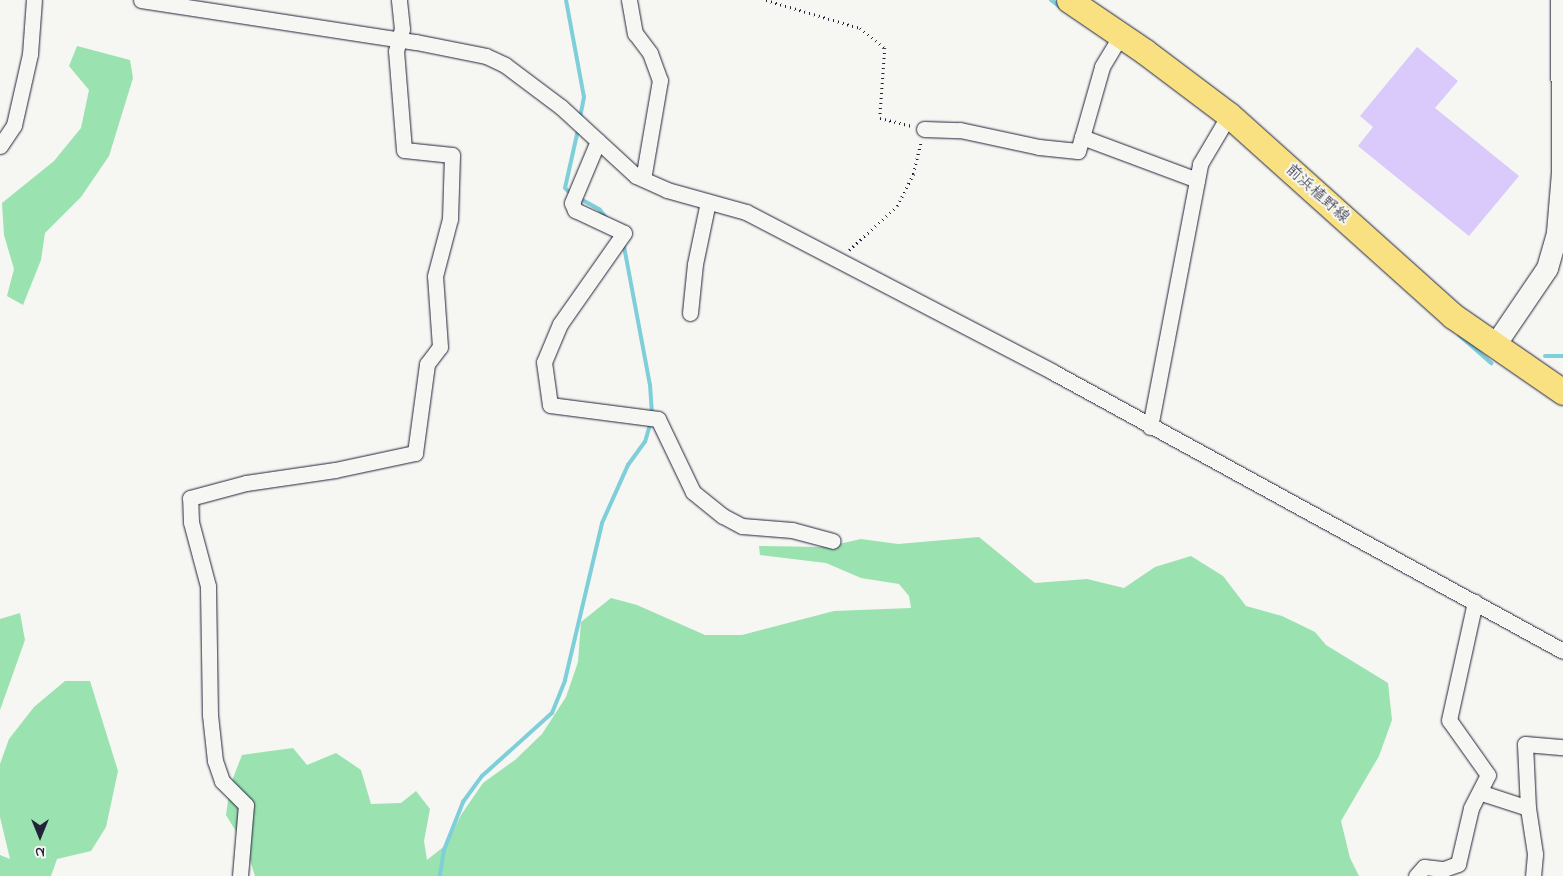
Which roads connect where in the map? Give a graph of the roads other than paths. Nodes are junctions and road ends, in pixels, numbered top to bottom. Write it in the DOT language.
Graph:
graph roads {
  1 [pos="34,0"];
  2 [pos="141,0"];
  3 [pos="399,0"];
  4 [pos="629,0"];
  5 [pos="1069,0"];
  6 [pos="1561,5"];
  7 [pos="1121,35"];
  8 [pos="399,39"];
  9 [pos="1228,115"];
  10 [pos="924,129"];
  11 [pos="1082,137"];
  12 [pos="598,141"];
  13 [pos="0,146"];
  14 [pos="1563,173"];
  15 [pos="643,179"];
  16 [pos="1197,180"];
  17 [pos="708,202"];
  18 [pos="690,313"];
  19 [pos="1494,346"];
  20 [pos="1563,392"];
  21 [pos="1150,427"];
  22 [pos="833,541"];
  23 [pos="1475,602"];
  24 [pos="1563,650"];
  25 [pos="1563,746"];
  26 [pos="1482,792"];
  27 [pos="1528,808"];
  28 [pos="240,876"];
  29 [pos="1416,876"];
  30 [pos="1533,876"];
  1 -- 13 [label="street"];
  2 -- 8 [label="street"];
  3 -- 8 [label="street"];
  4 -- 15 [label="street"];
  5 -- 7 [label="main road, 前浜植野線"];
  6 -- 14 [label="street"];
  7 -- 9 [label="main road, 前浜植野線"];
  7 -- 11 [label="street"];
  8 -- 12 [label="street"];
  8 -- 28 [label="street"];
  9 -- 16 [label="street"];
  9 -- 19 [label="main road, 前浜植野線"];
  10 -- 11 [label="street"];
  11 -- 16 [label="street"];
  12 -- 15 [label="street"];
  12 -- 22 [label="street"];
  14 -- 19 [label="street"];
  15 -- 17 [label="street"];
  16 -- 21 [label="street"];
  17 -- 18 [label="street"];
  17 -- 21 [label="street"];
  19 -- 20 [label="main road, 前浜植野線"];
  21 -- 23 [label="street"];
  23 -- 24 [label="street"];
  23 -- 26 [label="street"];
  25 -- 27 [label="street"];
  26 -- 27 [label="street"];
  26 -- 29 [label="street"];
  27 -- 30 [label="street"];
}
